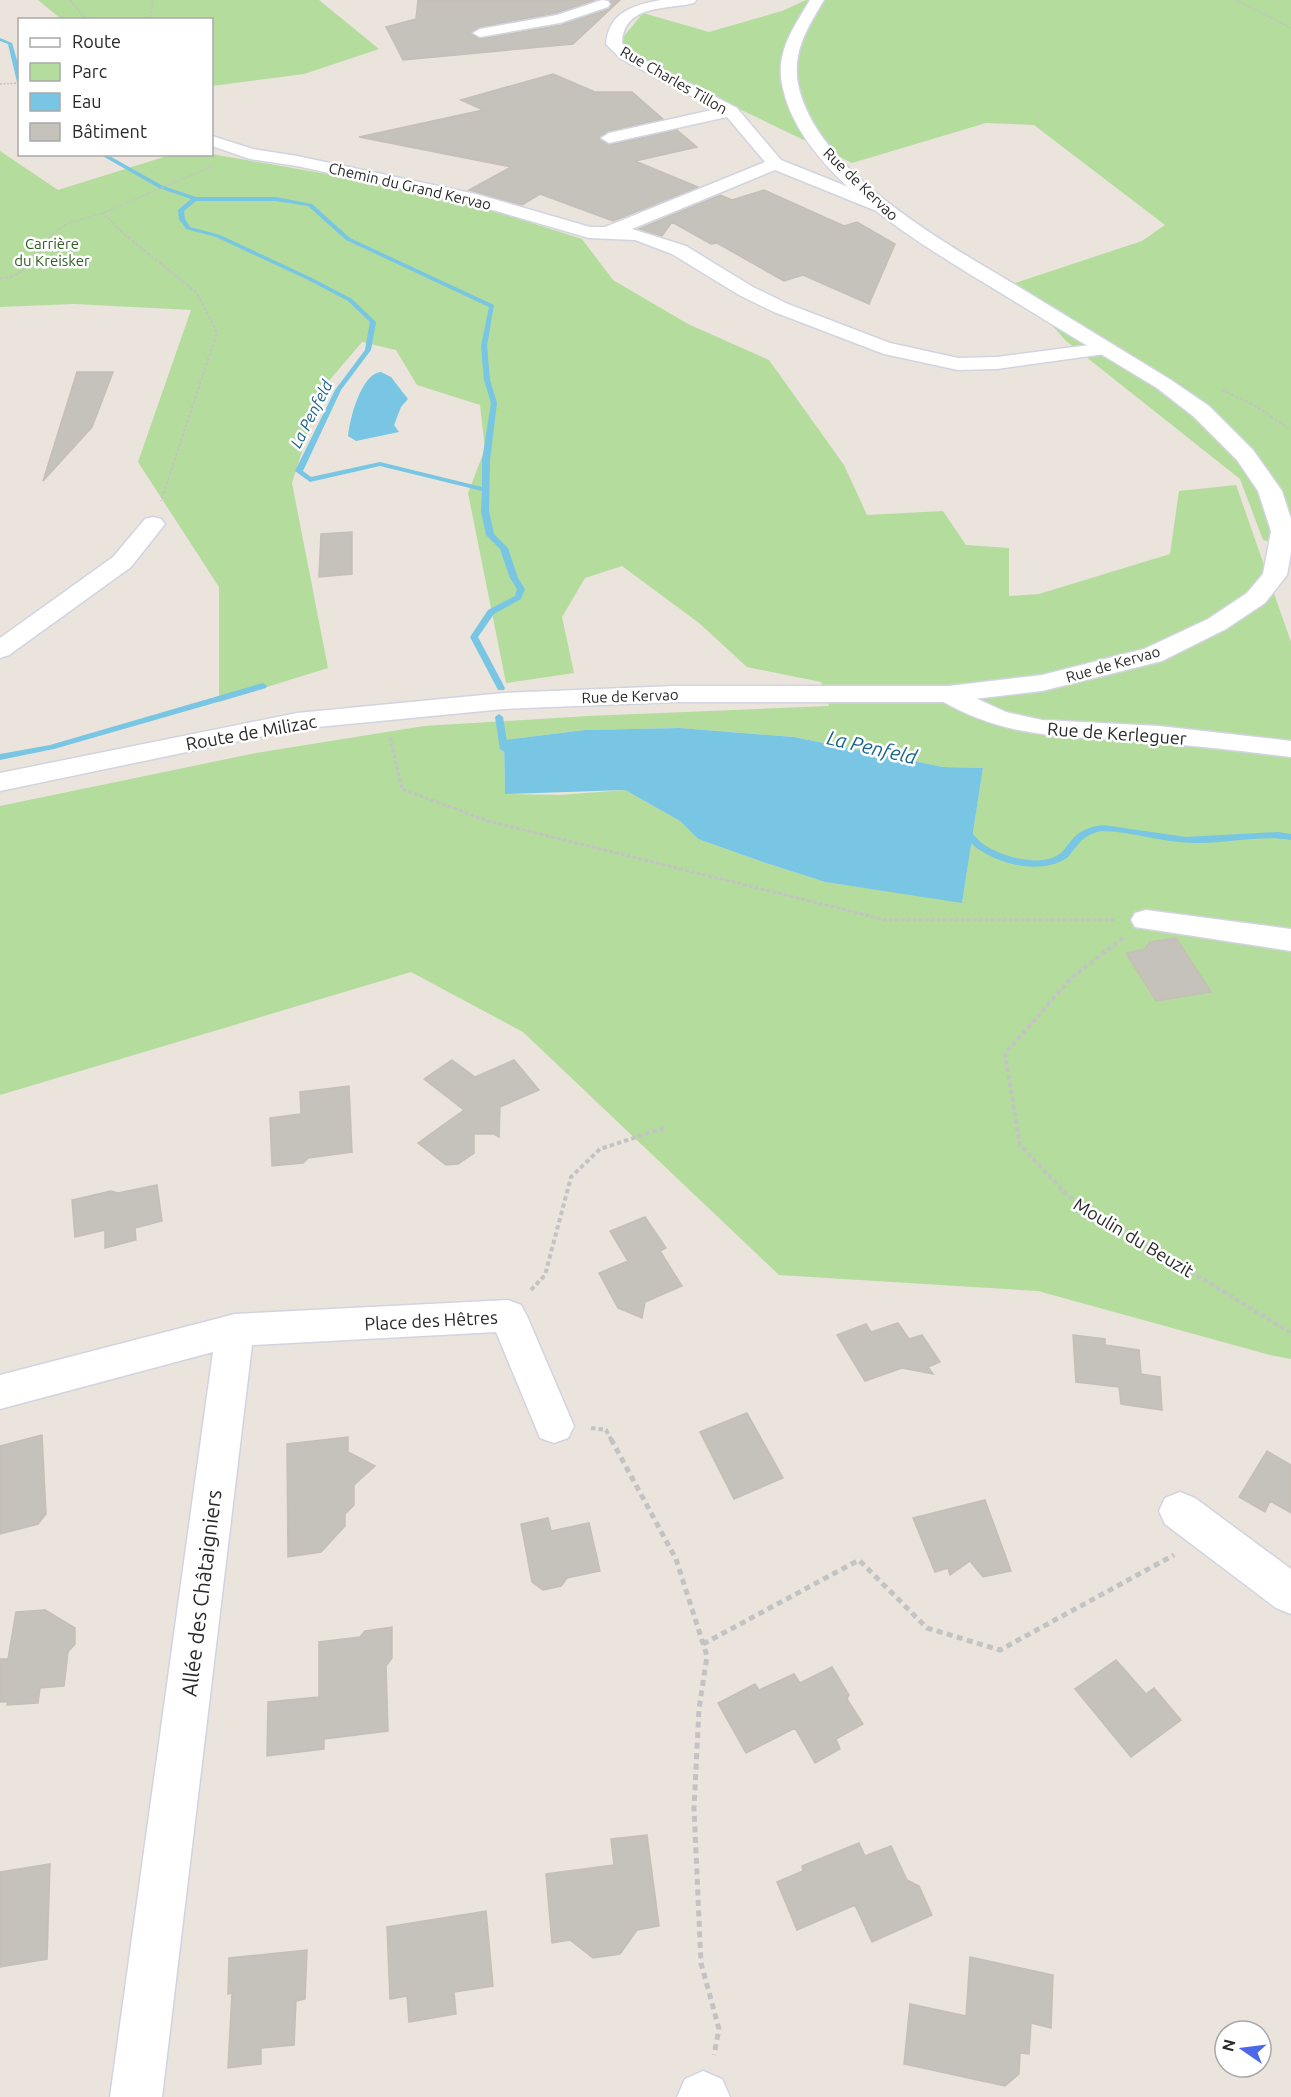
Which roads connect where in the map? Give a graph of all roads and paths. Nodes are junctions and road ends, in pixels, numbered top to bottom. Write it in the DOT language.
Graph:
graph roads {
  1 [pos="70,0"];
  2 [pos="153,0"];
  3 [pos="689,0"];
  4 [pos="817,0"];
  5 [pos="1236,0"];
  6 [pos="600,2"];
  7 [pos="630,11"];
  8 [pos="85,18"];
  9 [pos="150,18"];
  10 [pos="1291,28"];
  11 [pos="480,33"];
  12 [pos="18,83"];
  13 [pos="0,84"];
  14 [pos="731,111"];
  15 [pos="609,138"];
  16 [pos="213,141"];
  17 [pos="250,154"];
  18 [pos="775,164"];
  19 [pos="880,206"];
  20 [pos="103,213"];
  21 [pos="608,233"];
  22 [pos="0,279"];
  23 [pos="1105,348"];
  24 [pos="153,524"];
  25 [pos="0,650"];
  26 [pos="949,694"];
  27 [pos="504,700"];
  28 [pos="384,712"];
  29 [pos="1291,749"];
  30 [pos="0,782"];
  31 [pos="1146,920"];
  32 [pos="1291,940"];
  33 [pos="664,1128"];
  34 [pos="508,1316"];
  35 [pos="235,1330"];
  36 [pos="1291,1333"];
  37 [pos="0,1392"];
  38 [pos="554,1426"];
  39 [pos="1195,1523"];
  40 [pos="1291,1594"];
  41 [pos="704,1644"];
  42 [pos="136,2097"];
  43 [pos="704,2097"];
  1 -- 8 [label="path"];
  2 -- 9 [label="path"];
  3 -- 7 [label="street"];
  4 -- 19 [label="street, Rue de Kervao"];
  5 -- 10 [label="path"];
  6 -- 7 [label="street"];
  6 -- 11 [label="street"];
  7 -- 14 [label="street, Rue Charles Tillon"];
  12 -- 13 [label="path"];
  14 -- 15 [label="street"];
  14 -- 18 [label="street, Rue Charles Tillon"];
  16 -- 17 [label="street, Chemin du Grand Kervao"];
  17 -- 20 [label="path"];
  17 -- 21 [label="street, Chemin du Grand Kervao"];
  18 -- 19 [label="street"];
  18 -- 21 [label="street"];
  19 -- 23 [label="street, Rue de Kervao"];
  20 -- 22 [label="path"];
  20 -- 24 [label="path"];
  21 -- 23 [label="street, Chemin du Grand Kervao"];
  23 -- 26 [label="street, Rue de Kervao"];
  24 -- 25 [label="street"];
  26 -- 27 [label="street, Rue de Kervao"];
  26 -- 29 [label="street, Rue de Kerleguer"];
  27 -- 28 [label="street, Route de Milizac"];
  28 -- 30 [label="street, Route de Milizac"];
  28 -- 31 [label="path"];
  31 -- 32 [label="street"];
  31 -- 36 [label="path, Moulin du Beuzit"];
  33 -- 34 [label="path"];
  34 -- 35 [label="street, Place des Hêtres"];
  34 -- 38 [label="street, Place des Hêtres"];
  35 -- 37 [label="street"];
  35 -- 42 [label="street, Allée des Châtaigniers"];
  38 -- 41 [label="path"];
  39 -- 40 [label="street"];
  39 -- 41 [label="path"];
  41 -- 43 [label="path"];
}
